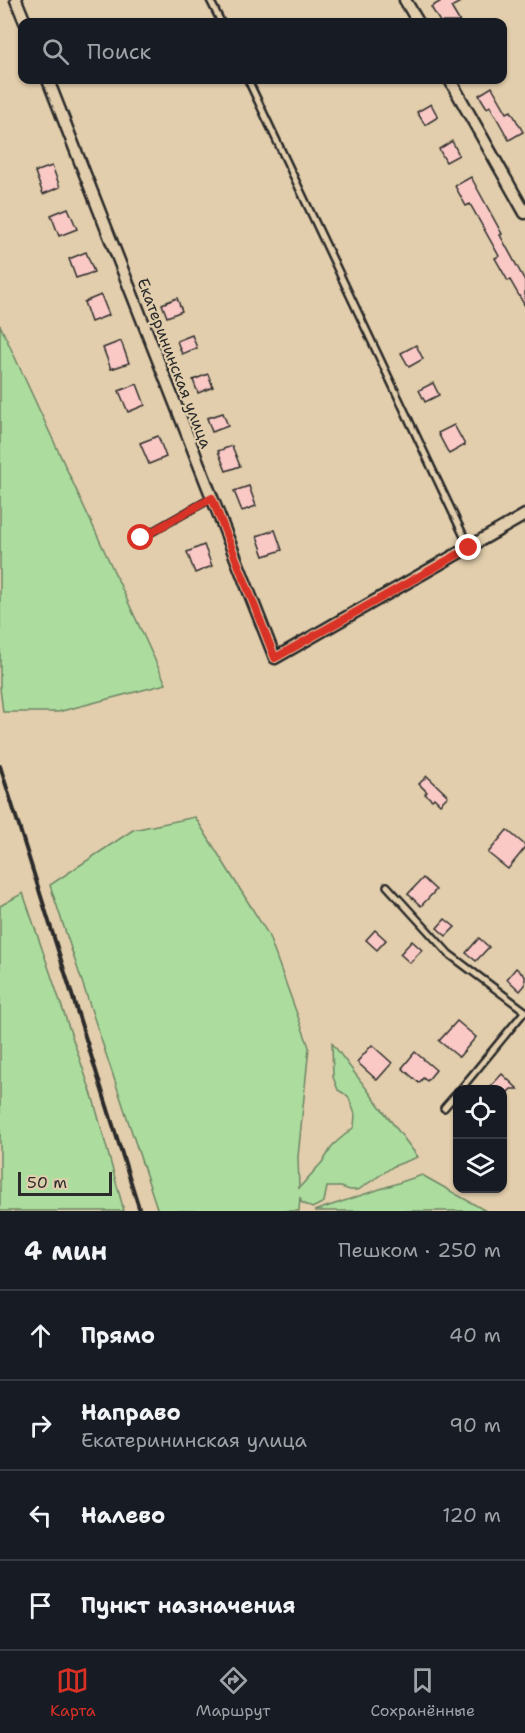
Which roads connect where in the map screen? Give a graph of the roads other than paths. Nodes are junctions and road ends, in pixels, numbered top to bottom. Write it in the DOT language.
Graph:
graph roads {
  1 [pos="16,0"];
  2 [pos="210,0"];
  3 [pos="405,0"];
  4 [pos="23,18"];
  5 [pos="219,18"];
  6 [pos="416,18"];
  7 [pos="50,84"];
  8 [pos="250,84"];
  9 [pos="452,84"];
  10 [pos="525,213"];
  11 [pos="212,498"];
  12 [pos="525,515"];
  13 [pos="141,538"];
  14 [pos="469,548"];
  15 [pos="387,886"];
  16 [pos="525,1011"];
  17 [pos="464,1085"];
  18 [pos="453,1098"];
  19 [pos="444,1108"];
  1 -- 4 [label="street"];
  2 -- 5 [label="lane"];
  3 -- 6 [label="street"];
  7 -- 11 [label="street, Екатерининская улица"];
  8 -- 14 [label="lane"];
  9 -- 10 [label="street"];
  11 -- 13 [label="lane"];
  11 -- 14 [label="street, Екатерининская улица"];
  12 -- 14 [label="street"];
  15 -- 16 [label="lane"];
  16 -- 17 [label="lane"];
  18 -- 19 [label="lane"];
}
